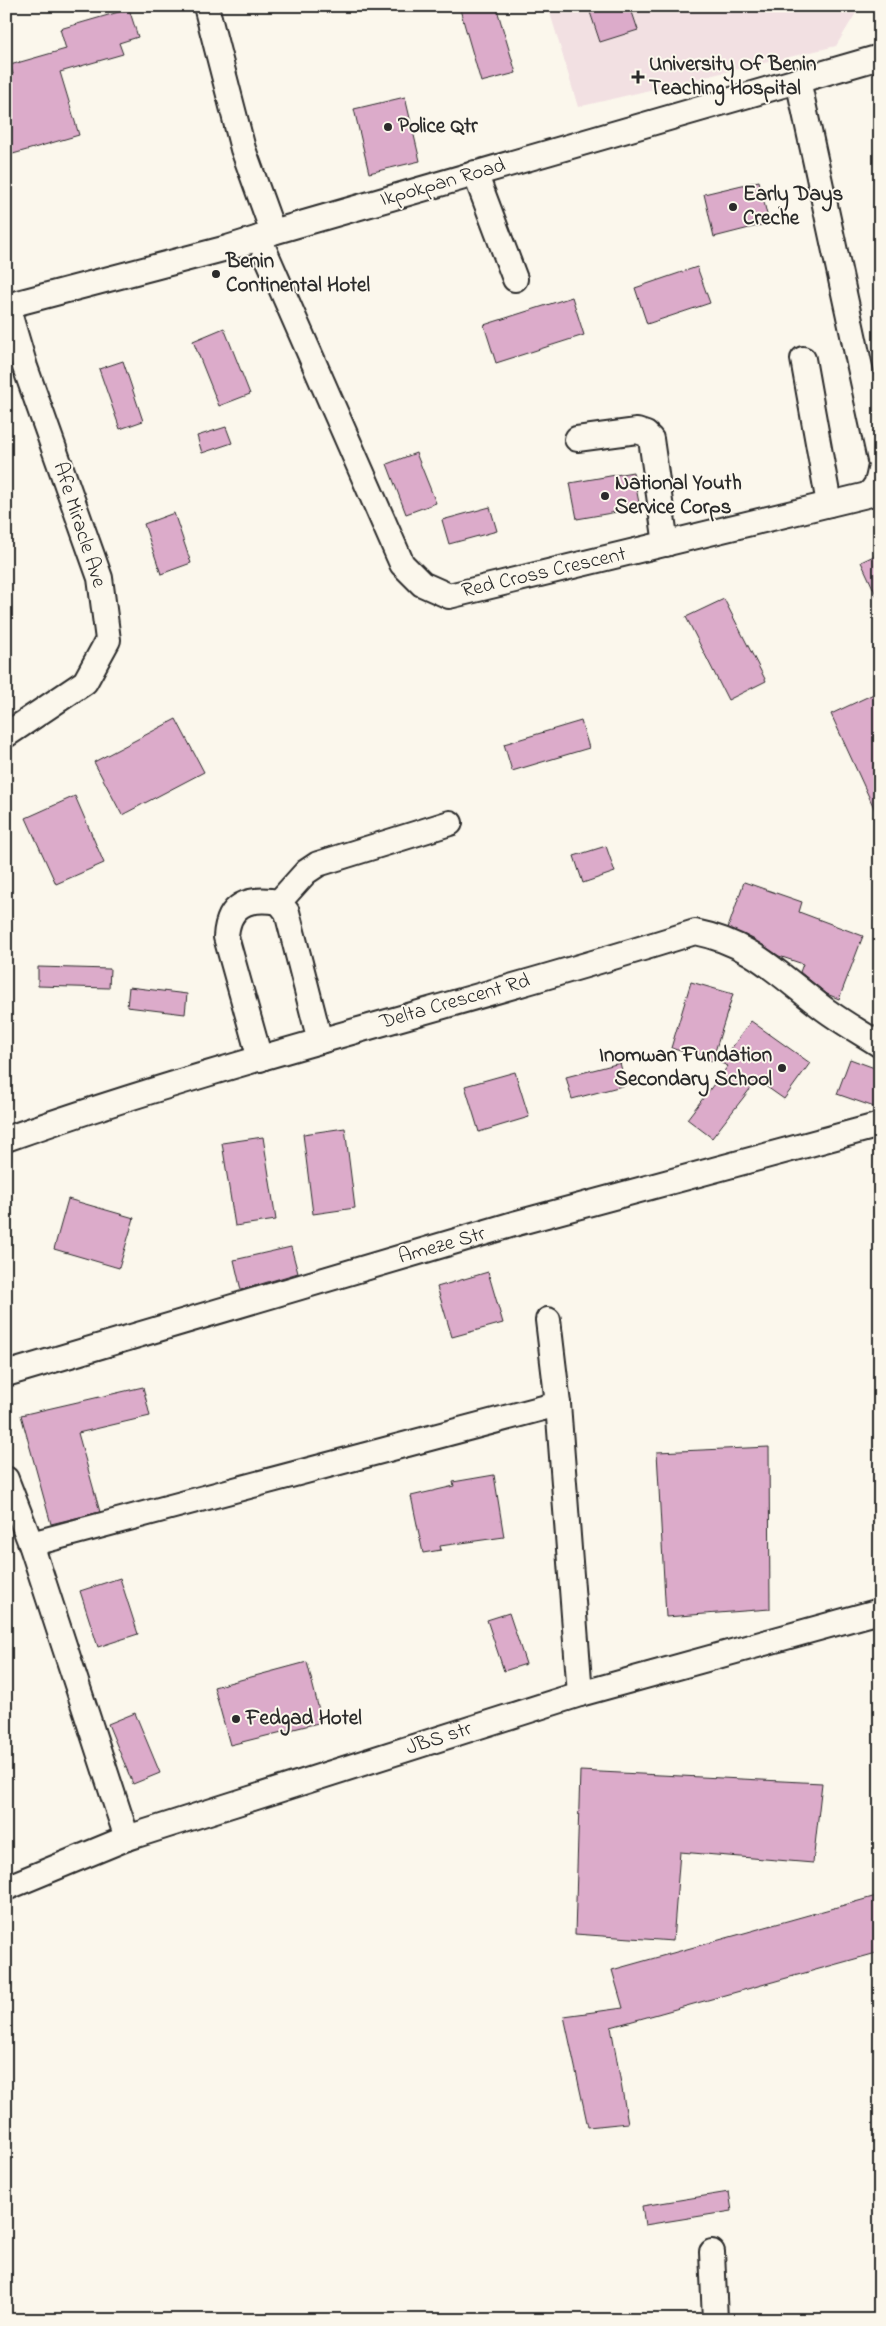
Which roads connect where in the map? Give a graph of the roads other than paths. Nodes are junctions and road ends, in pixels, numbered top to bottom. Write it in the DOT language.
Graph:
graph roads {
  1 [pos="206,6"];
  2 [pos="880,57"];
  3 [pos="798,80"];
  4 [pos="475,174"];
  5 [pos="266,235"];
  6 [pos="515,279"];
  7 [pos="6,306"];
  8 [pos="803,359"];
  9 [pos="577,439"];
  10 [pos="880,460"];
  11 [pos="880,470"];
  12 [pos="829,504"];
  13 [pos="666,544"];
  14 [pos="6,735"];
  15 [pos="450,823"];
  16 [pos="283,907"];
  17 [pos="320,1041"];
  18 [pos="880,1045"];
  19 [pos="260,1059"];
  20 [pos="880,1125"];
  21 [pos="6,1139"];
  22 [pos="548,1320"];
  23 [pos="6,1374"];
  24 [pos="558,1404"];
  25 [pos="6,1479"];
  26 [pos="31,1544"];
  27 [pos="880,1611"];
  28 [pos="580,1694"];
  29 [pos="128,1838"];
  30 [pos="6,1888"];
  31 [pos="712,2252"];
  32 [pos="715,2320"];
  1 -- 5 [label="street, Red Cross Crescent"];
  2 -- 3 [label="street, Ikpokpan Road"];
  3 -- 4 [label="street, Ikpokpan Road"];
  3 -- 10 [label="street"];
  4 -- 5 [label="street, Ikpokpan Road"];
  4 -- 6 [label="street"];
  5 -- 7 [label="street, Ikpokpan Road"];
  5 -- 13 [label="street, Red Cross Crescent"];
  7 -- 14 [label="street, Afe Miracle Ave"];
  8 -- 12 [label="street"];
  9 -- 13 [label="street"];
  11 -- 12 [label="street, Red Cross Crescent"];
  12 -- 13 [label="street, Red Cross Crescent"];
  15 -- 16 [label="street"];
  16 -- 17 [label="street"];
  16 -- 19 [label="street"];
  17 -- 18 [label="street, Delta Crescent Rd"];
  17 -- 19 [label="street, Delta Crescent Rd"];
  19 -- 21 [label="street, Delta Crescent Rd"];
  20 -- 23 [label="street, Ameze Str"];
  22 -- 24 [label="street"];
  24 -- 26 [label="street"];
  24 -- 28 [label="street"];
  25 -- 26 [label="street"];
  26 -- 29 [label="street"];
  27 -- 28 [label="street, JBS str"];
  28 -- 29 [label="street, JBS str"];
  29 -- 30 [label="street, JBS str"];
  31 -- 32 [label="street"];
}
